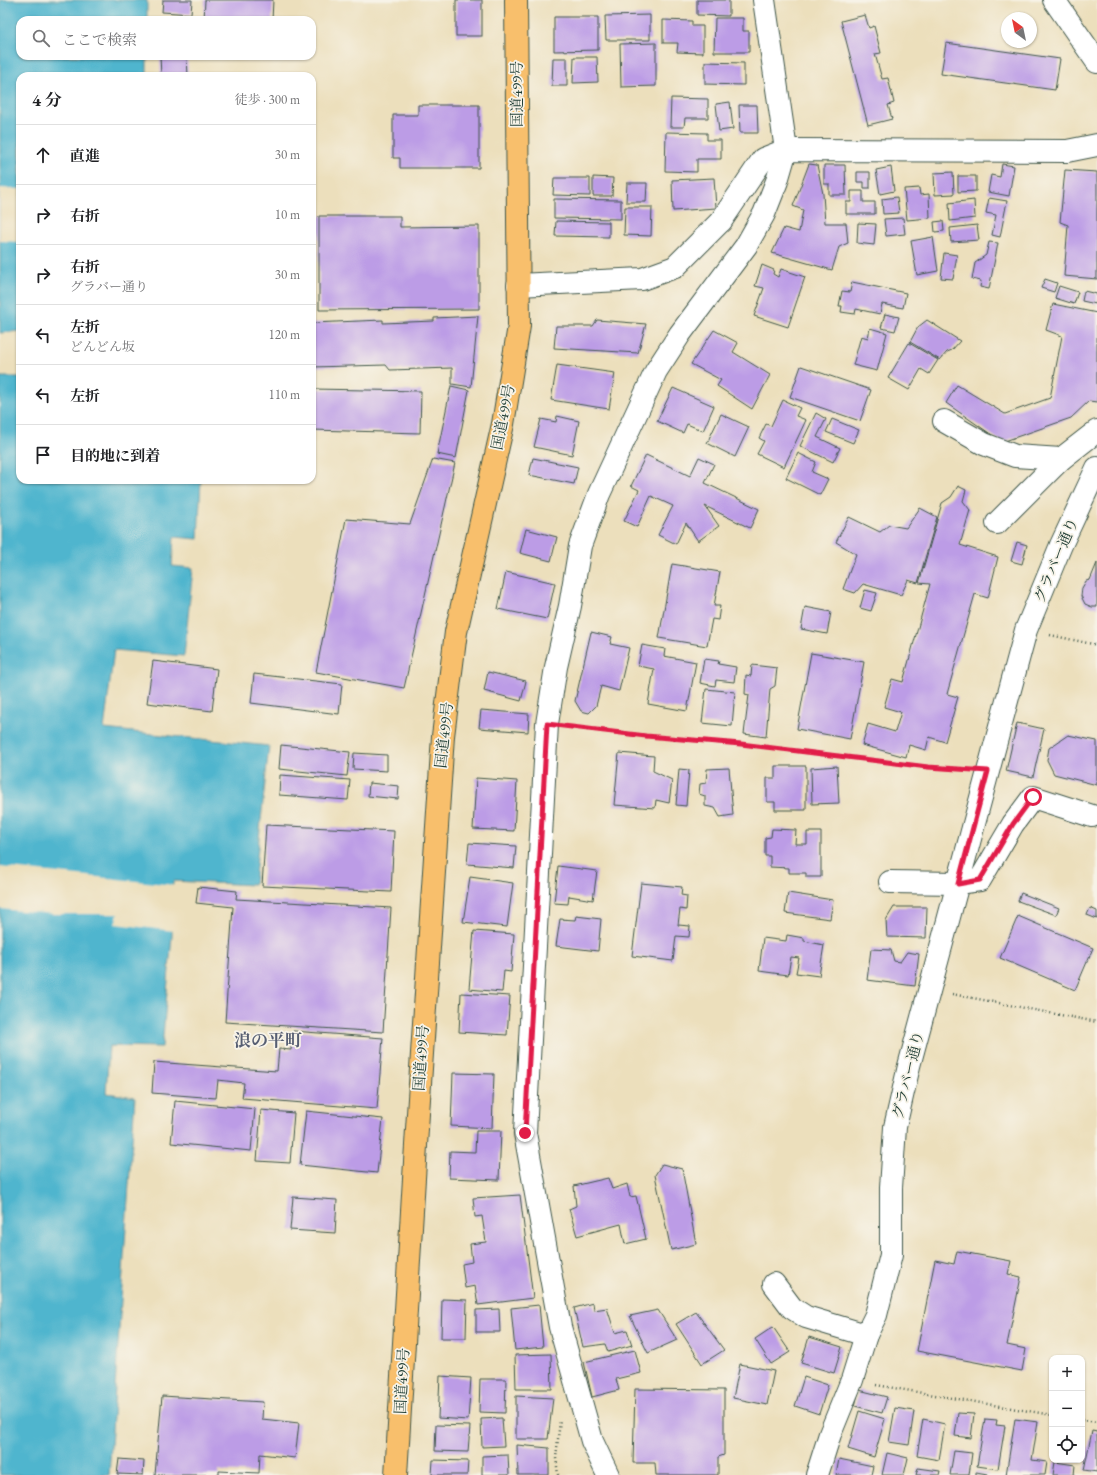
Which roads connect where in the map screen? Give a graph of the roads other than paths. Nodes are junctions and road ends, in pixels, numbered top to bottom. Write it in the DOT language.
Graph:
graph roads {
  1 [pos="516,0"];
  2 [pos="764,0"];
  3 [pos="1054,0"];
  4 [pos="1097,62"];
  5 [pos="1097,145"];
  6 [pos="786,150"];
  7 [pos="518,284"];
  8 [pos="944,421"];
  9 [pos="1097,431"];
  10 [pos="1061,459"];
  11 [pos="1097,468"];
  12 [pos="997,523"];
  13 [pos="1092,816"];
  14 [pos="890,882"];
  15 [pos="958,884"];
  16 [pos="774,1284"];
  17 [pos="866,1335"];
  18 [pos="396,1475"];
  19 [pos="608,1475"];
  20 [pos="818,1475"];
  1 -- 7 [label="highway, 国道499号"];
  2 -- 6 [label="street"];
  3 -- 4 [label="street"];
  5 -- 6 [label="street"];
  6 -- 7 [label="street"];
  6 -- 19 [label="street"];
  7 -- 18 [label="highway, 国道499号"];
  8 -- 10 [label="street"];
  9 -- 10 [label="street"];
  10 -- 12 [label="street"];
  11 -- 15 [label="street, グラバー通り"];
  13 -- 15 [label="street"];
  14 -- 15 [label="street"];
  15 -- 17 [label="street, グラバー通り"];
  16 -- 17 [label="street"];
  17 -- 20 [label="street, グラバー通り"];
}
